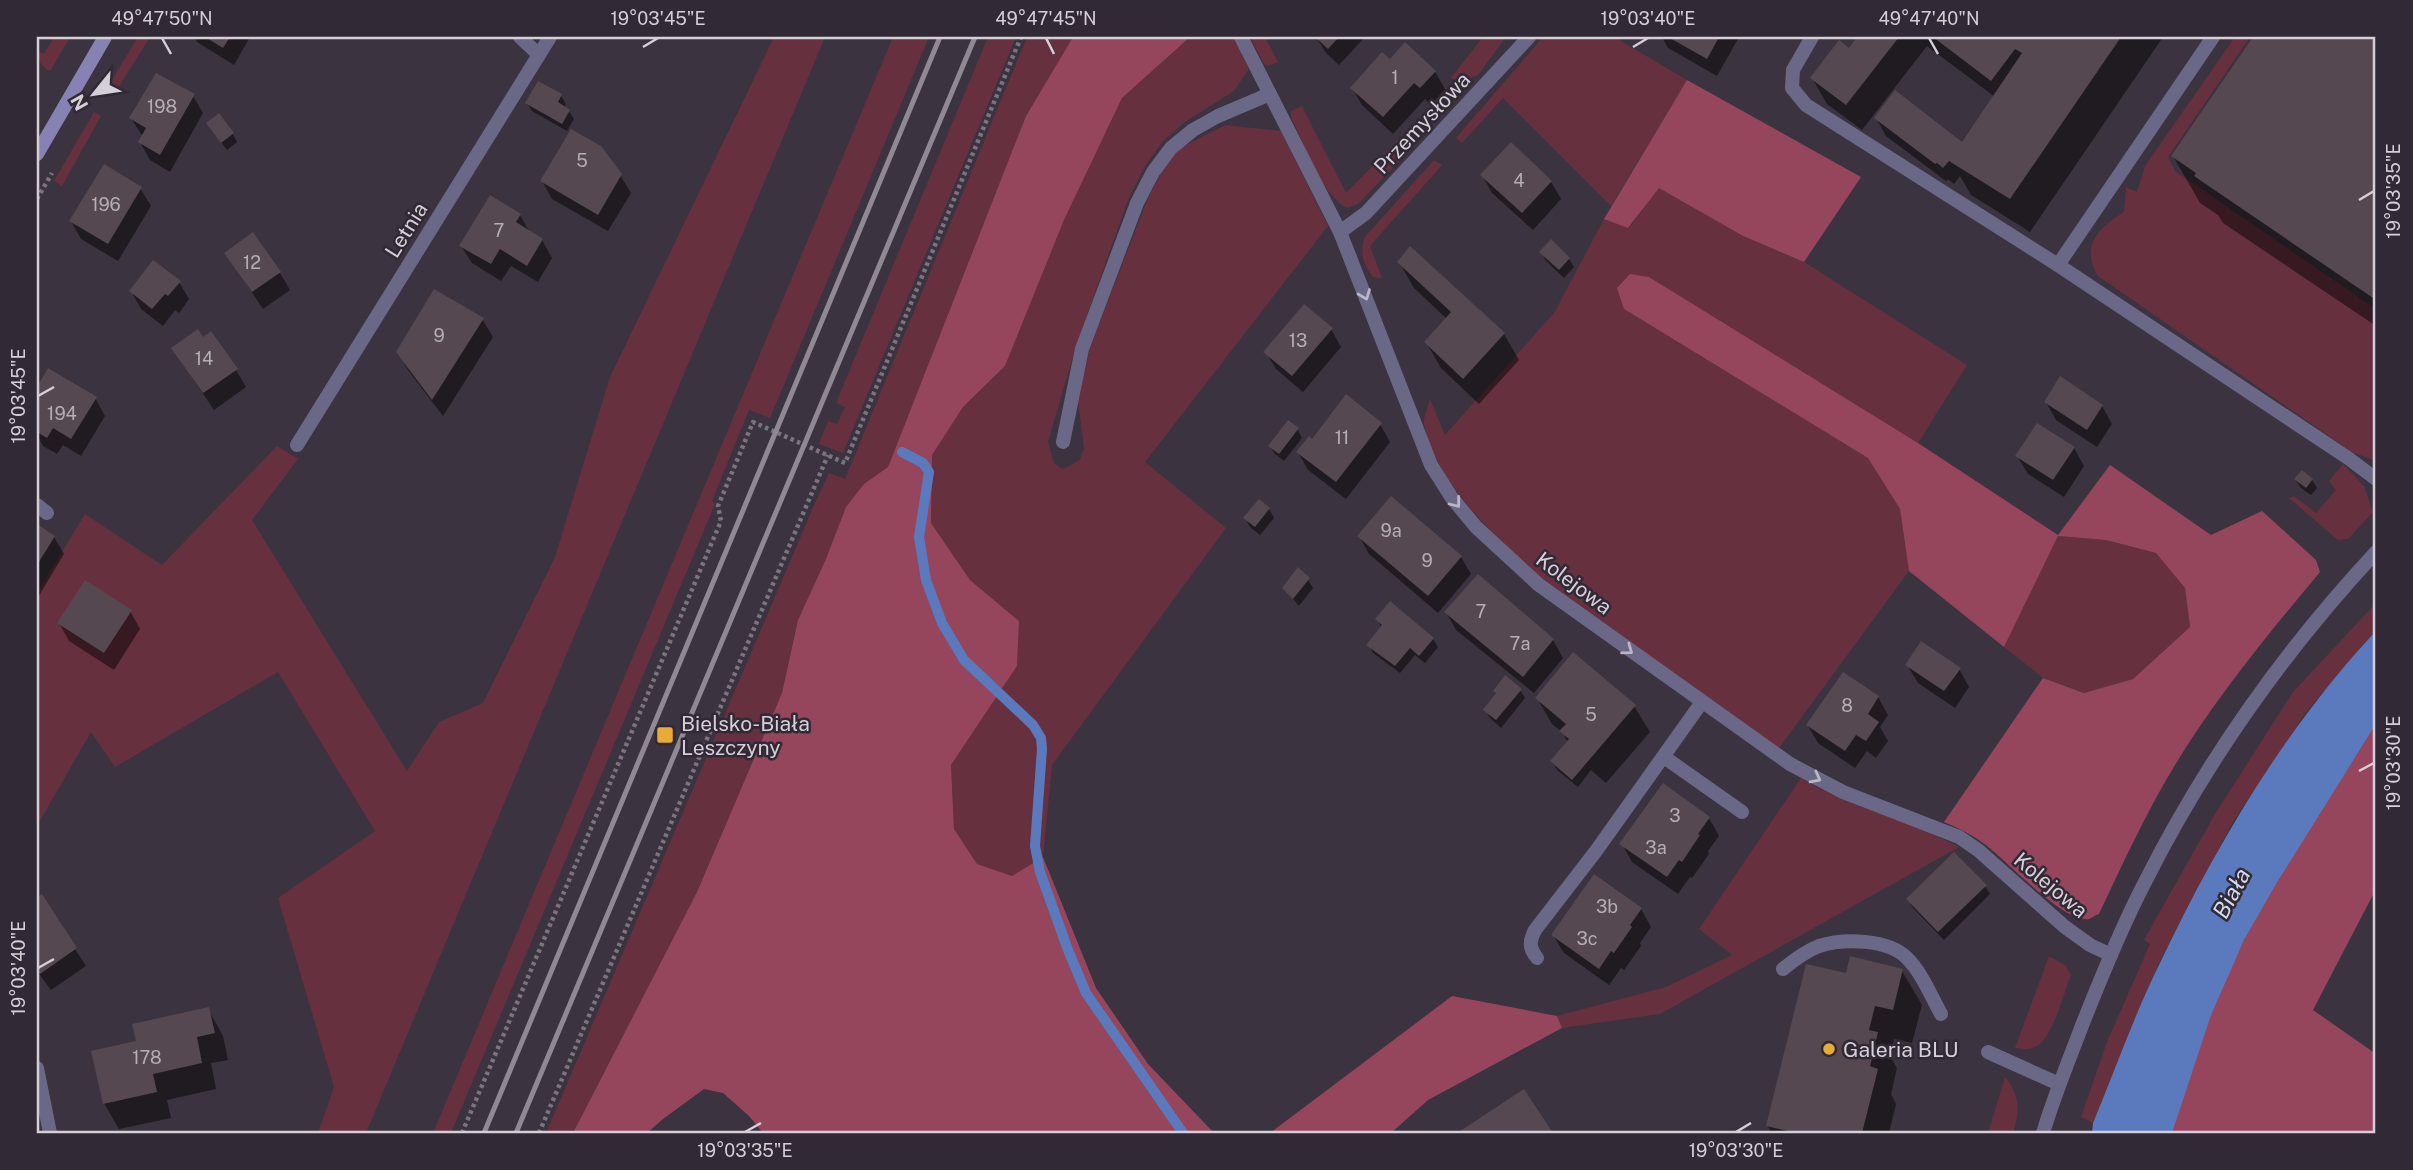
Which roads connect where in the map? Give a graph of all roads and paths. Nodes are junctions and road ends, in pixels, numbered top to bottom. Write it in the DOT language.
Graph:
graph roads {
  1 [pos="105,37"];
  2 [pos="520,37"];
  3 [pos="550,37"];
  4 [pos="1021,37"];
  5 [pos="1241,37"];
  6 [pos="1529,37"];
  7 [pos="1812,37"];
  8 [pos="2213,37"];
  9 [pos="539,55"];
  10 [pos="1270,94"];
  11 [pos="37,154"];
  12 [pos="1340,232"];
  13 [pos="2058,265"];
  14 [pos="1063,442"];
  15 [pos="297,445"];
  16 [pos="828,455"];
  17 [pos="2376,479"];
  18 [pos="2376,552"];
  19 [pos="1702,702"];
  20 [pos="1664,757"];
  21 [pos="1742,812"];
  22 [pos="2110,955"];
  23 [pos="1537,958"];
  24 [pos="1783,969"];
  25 [pos="1941,1014"];
  26 [pos="1988,1052"];
  27 [pos="37,1068"];
  28 [pos="2059,1084"];
  29 [pos="50,1133"];
  30 [pos="462,1133"];
  31 [pos="539,1133"];
  32 [pos="2043,1133"];
  1 -- 11 [label="main road"];
  2 -- 9 [label="street"];
  3 -- 9 [label="street, Letnia"];
  4 -- 16 [label="path"];
  5 -- 10 [label="street, Kolejowa"];
  6 -- 12 [label="street, Przemysłowa"];
  7 -- 13 [label="street"];
  8 -- 13 [label="street"];
  9 -- 15 [label="street, Letnia"];
  10 -- 12 [label="street, Kolejowa"];
  10 -- 14 [label="street"];
  12 -- 19 [label="street, Kolejowa, one-way"];
  13 -- 17 [label="street"];
  16 -- 30 [label="path"];
  16 -- 31 [label="path"];
  18 -- 22 [label="street"];
  19 -- 20 [label="street"];
  19 -- 22 [label="street, Kolejowa, one-way"];
  20 -- 21 [label="street"];
  20 -- 23 [label="street"];
  22 -- 28 [label="street"];
  24 -- 25 [label="street"];
  26 -- 28 [label="street"];
  27 -- 29 [label="street"];
  28 -- 32 [label="street"];
}
